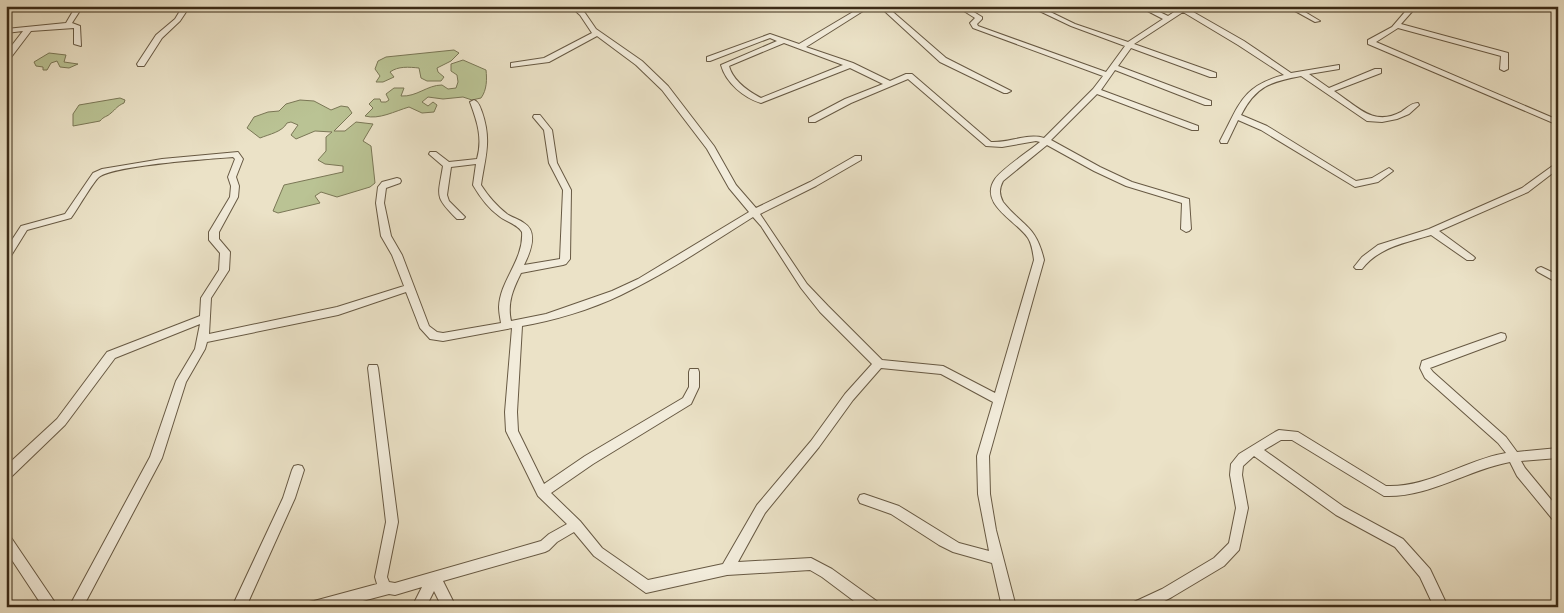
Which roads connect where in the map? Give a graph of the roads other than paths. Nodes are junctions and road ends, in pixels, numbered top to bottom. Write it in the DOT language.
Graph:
graph roads {
  1 [pos="80,6"];
  2 [pos="187,6"];
  3 [pos="573,6"];
  4 [pos="868,6"];
  5 [pos="882,6"];
  6 [pos="958,6"];
  7 [pos="1032,6"];
  8 [pos="1141,6"];
  9 [pos="1289,6"];
  10 [pos="1414,6"];
  11 [pos="1185,8"];
  12 [pos="1168,19"];
  13 [pos="1316,20"];
  14 [pos="68,25"];
  15 [pos="1397,25"];
  16 [pos="29,29"];
  17 [pos="6,31"];
  18 [pos="597,33"];
  19 [pos="783,41"];
  20 [pos="78,44"];
  21 [pos="1130,44"];
  22 [pos="800,46"];
  23 [pos="6,58"];
  24 [pos="710,59"];
  25 [pos="141,64"];
  26 [pos="514,64"];
  27 [pos="850,65"];
  28 [pos="1336,67"];
  29 [pos="1504,69"];
  30 [pos="1110,71"];
  31 [pos="1378,71"];
  32 [pos="1302,73"];
  33 [pos="1213,75"];
  34 [pos="1289,75"];
  35 [pos="888,82"];
  36 [pos="1006,90"];
  37 [pos="1096,91"];
  38 [pos="1329,91"];
  39 [pos="474,102"];
  40 [pos="1208,103"];
  41 [pos="1415,105"];
  42 [pos="538,117"];
  43 [pos="1238,117"];
  44 [pos="812,120"];
  45 [pos="1558,123"];
  46 [pos="1195,128"];
  47 [pos="1224,140"];
  48 [pos="1046,141"];
  49 [pos="433,154"];
  50 [pos="858,158"];
  51 [pos="480,162"];
  52 [pos="447,165"];
  53 [pos="1558,165"];
  54 [pos="1389,171"];
  55 [pos="397,181"];
  56 [pos="754,213"];
  57 [pos="460,217"];
  58 [pos="1186,229"];
  59 [pos="1432,231"];
  60 [pos="6,257"];
  61 [pos="1470,258"];
  62 [pos="1359,267"];
  63 [pos="518,270"];
  64 [pos="1541,270"];
  65 [pos="1558,280"];
  66 [pos="408,288"];
  67 [pos="206,318"];
  68 [pos="512,324"];
  69 [pos="1501,338"];
  70 [pos="203,339"];
  71 [pos="879,364"];
  72 [pos="373,368"];
  73 [pos="694,372"];
  74 [pos="1000,401"];
  75 [pos="1254,450"];
  76 [pos="1558,453"];
  77 [pos="1513,456"];
  78 [pos="298,470"];
  79 [pos="6,474"];
  80 [pos="542,492"];
  81 [pos="864,499"];
  82 [pos="1558,517"];
  83 [pos="576,524"];
  84 [pos="6,540"];
  85 [pos="997,559"];
  86 [pos="727,569"];
  87 [pos="434,578"];
  88 [pos="388,588"];
  89 [pos="51,607"];
  90 [pos="76,607"];
  91 [pos="239,607"];
  92 [pos="314,607"];
  93 [pos="419,607"];
  94 [pos="450,607"];
  95 [pos="873,607"];
  96 [pos="1009,607"];
  97 [pos="1139,607"];
  98 [pos="1441,607"];
  1 -- 14 [label="street"];
  2 -- 25 [label="street"];
  3 -- 18 [label="street"];
  4 -- 22 [label="street"];
  5 -- 36 [label="street"];
  6 -- 30 [label="street"];
  7 -- 21 [label="street"];
  8 -- 12 [label="street"];
  9 -- 13 [label="street"];
  10 -- 15 [label="street"];
  11 -- 12 [label="street"];
  11 -- 34 [label="street"];
  12 -- 21 [label="street"];
  14 -- 16 [label="street"];
  14 -- 20 [label="street"];
  15 -- 29 [label="street"];
  15 -- 45 [label="street"];
  16 -- 17 [label="street"];
  16 -- 23 [label="street"];
  18 -- 26 [label="street"];
  18 -- 56 [label="street"];
  19 -- 22 [label="street"];
  19 -- 24 [label="street"];
  19 -- 27 [label="street"];
  21 -- 30 [label="street"];
  21 -- 33 [label="street"];
  22 -- 27 [label="street"];
  27 -- 35 [label="street"];
  28 -- 32 [label="street"];
  30 -- 37 [label="street"];
  30 -- 40 [label="street"];
  31 -- 38 [label="street"];
  32 -- 34 [label="street"];
  32 -- 38 [label="street"];
  34 -- 43 [label="street"];
  35 -- 44 [label="street"];
  35 -- 48 [label="street"];
  37 -- 46 [label="street"];
  37 -- 48 [label="street"];
  38 -- 41 [label="street"];
  39 -- 51 [label="street"];
  42 -- 63 [label="street"];
  43 -- 47 [label="street"];
  43 -- 54 [label="street"];
  48 -- 58 [label="street"];
  48 -- 74 [label="street"];
  49 -- 52 [label="street"];
  50 -- 56 [label="street"];
  51 -- 52 [label="street"];
  51 -- 63 [label="street"];
  52 -- 57 [label="street"];
  53 -- 59 [label="street"];
  55 -- 66 [label="street"];
  56 -- 68 [label="street"];
  56 -- 71 [label="street"];
  59 -- 61 [label="street"];
  59 -- 62 [label="street"];
  60 -- 67 [label="street"];
  63 -- 68 [label="street"];
  64 -- 65 [label="street"];
  66 -- 68 [label="street"];
  66 -- 70 [label="street"];
  67 -- 70 [label="street"];
  67 -- 79 [label="street"];
  68 -- 80 [label="street"];
  69 -- 77 [label="street"];
  70 -- 90 [label="street"];
  71 -- 74 [label="street"];
  71 -- 86 [label="street"];
  72 -- 88 [label="street"];
  73 -- 80 [label="street"];
  74 -- 85 [label="street"];
  75 -- 77 [label="street"];
  75 -- 97 [label="street"];
  75 -- 98 [label="street"];
  76 -- 77 [label="street"];
  77 -- 82 [label="street"];
  78 -- 91 [label="street"];
  80 -- 83 [label="street"];
  81 -- 85 [label="street"];
  83 -- 86 [label="street"];
  83 -- 87 [label="street"];
  84 -- 89 [label="street"];
  85 -- 96 [label="street"];
  86 -- 95 [label="street"];
  87 -- 88 [label="street"];
  87 -- 93 [label="street"];
  87 -- 94 [label="street"];
  88 -- 92 [label="street"];
}
